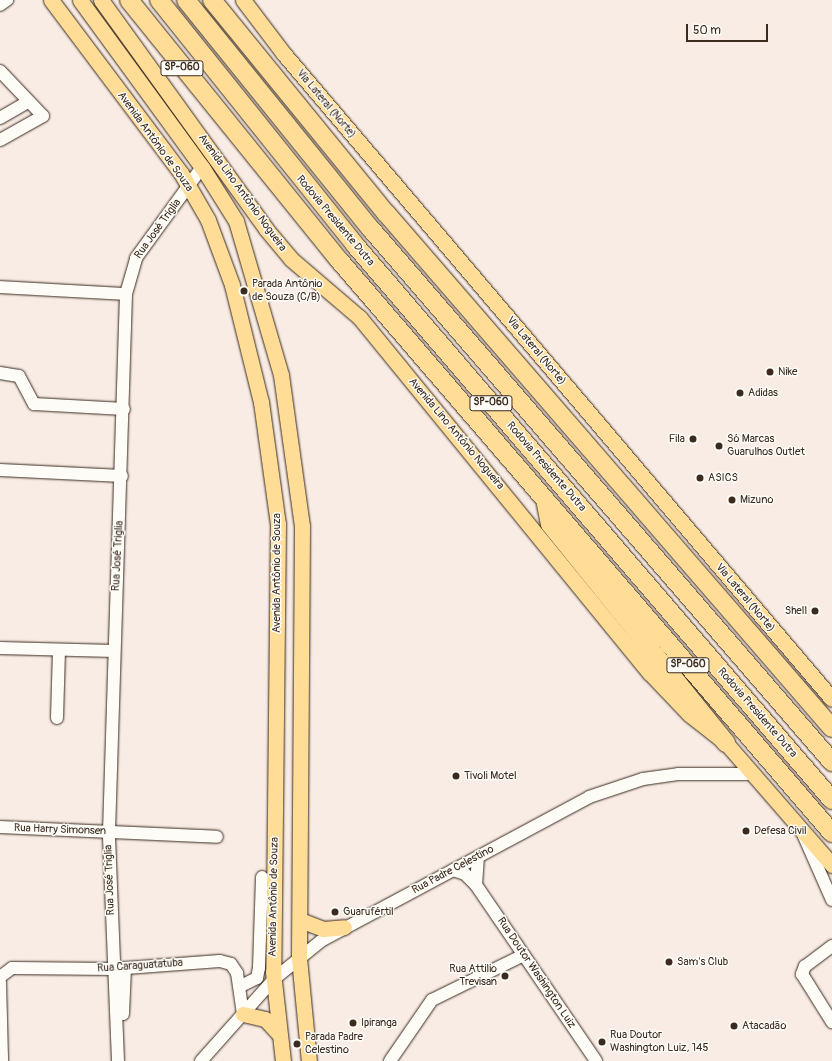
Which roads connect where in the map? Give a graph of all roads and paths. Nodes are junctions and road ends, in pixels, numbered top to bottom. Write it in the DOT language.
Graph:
graph roads {
  1 [pos="7,0"];
  2 [pos="51,0"];
  3 [pos="80,0"];
  4 [pos="102,0"];
  5 [pos="129,0"];
  6 [pos="159,0"];
  7 [pos="186,0"];
  8 [pos="212,0"];
  9 [pos="243,0"];
  10 [pos="0,6"];
  11 [pos="0,71"];
  12 [pos="28,102"];
  13 [pos="0,118"];
  14 [pos="0,140"];
  15 [pos="202,167"];
  16 [pos="189,187"];
  17 [pos="0,287"];
  18 [pos="126,294"];
  19 [pos="0,373"];
  20 [pos="124,409"];
  21 [pos="0,470"];
  22 [pos="122,476"];
  23 [pos="544,497"];
  24 [pos="0,648"];
  25 [pos="59,650"];
  26 [pos="114,651"];
  27 [pos="832,699"];
  28 [pos="57,718"];
  29 [pos="832,728"];
  30 [pos="726,743"];
  31 [pos="832,762"];
  32 [pos="752,774"];
  33 [pos="832,800"];
  34 [pos="0,828"];
  35 [pos="802,831"];
  36 [pos="109,832"];
  37 [pos="832,833"];
  38 [pos="217,837"];
  39 [pos="478,857"];
  40 [pos="832,865"];
  41 [pos="453,870"];
  42 [pos="262,877"];
  43 [pos="476,885"];
  44 [pos="832,900"];
  45 [pos="300,920"];
  46 [pos="344,927"];
  47 [pos="832,946"];
  48 [pos="524,955"];
  49 [pos="299,958"];
  50 [pos="113,968"];
  51 [pos="125,968"];
  52 [pos="0,977"];
  53 [pos="274,979"];
  54 [pos="0,982"];
  55 [pos="241,986"];
  56 [pos="243,1014"];
  57 [pos="832,1022"];
  58 [pos="117,1038"];
  59 [pos="279,1050"];
  60 [pos="2,1061"];
  61 [pos="118,1061"];
  62 [pos="201,1061"];
  63 [pos="309,1061"];
  64 [pos="390,1061"];
  65 [pos="596,1061"];
  1 -- 10 [label="street"];
  2 -- 16 [label="main road, Avenida Antônio de Souza"];
  3 -- 15 [label="main road, Avenida Antônio de Souza"];
  4 -- 30 [label="main road, Avenida Lino Antônio Nogueira"];
  5 -- 23 [label="highway, Rodovia Presidente Dutra / SP-060"];
  6 -- 33 [label="highway, Rodovia Presidente Dutra / SP-060"];
  7 -- 31 [label="highway, Rodovia Presidente Dutra / SP-060"];
  8 -- 29 [label="highway"];
  9 -- 27 [label="main road, Via Lateral (Norte)"];
  11 -- 12 [label="street"];
  12 -- 13 [label="street"];
  12 -- 14 [label="street"];
  15 -- 16 [label="street, Rua José Triglia"];
  15 -- 45 [label="main road, Avenida Antônio de Souza"];
  16 -- 18 [label="street, Rua José Triglia"];
  16 -- 53 [label="main road, Avenida Antônio de Souza"];
  17 -- 18 [label="street"];
  18 -- 20 [label="street, Rua José Triglia"];
  19 -- 20 [label="street"];
  20 -- 22 [label="street, Rua José Triglia"];
  21 -- 22 [label="street"];
  22 -- 26 [label="street, Rua José Triglia"];
  23 -- 30 [label="highway"];
  23 -- 37 [label="highway, Rodovia Presidente Dutra / SP-060"];
  24 -- 25 [label="street"];
  25 -- 26 [label="street"];
  25 -- 28 [label="street"];
  26 -- 36 [label="street, Rua José Triglia"];
  30 -- 32 [label="main road, Avenida Lino Antônio Nogueira"];
  32 -- 35 [label="main road, Avenida Lino Antônio Nogueira"];
  32 -- 39 [label="street, Rua Padre Celestino"];
  34 -- 36 [label="street, Rua Harry Simonsen"];
  35 -- 40 [label="main road, Avenida Lino Antônio Nogueira"];
  35 -- 44 [label="street, Avenida Lino Antônio Nogueira"];
  36 -- 38 [label="street, Rua Harry Simonsen"];
  36 -- 50 [label="street, Rua José Triglia"];
  39 -- 41 [label="street, Rua Padre Celestino"];
  39 -- 43 [label="street"];
  41 -- 43 [label="street, Rua Doutor Washington Luiz"];
  41 -- 46 [label="street, Rua Padre Celestino"];
  42 -- 55 [label="street"];
  43 -- 48 [label="street, Rua Doutor Washington Luiz"];
  45 -- 46 [label="main road"];
  45 -- 49 [label="main road, Avenida Antônio de Souza"];
  46 -- 49 [label="street, Rua Padre Celestino"];
  47 -- 57 [label="street"];
  48 -- 64 [label="street"];
  48 -- 65 [label="street, Rua Doutor Washington Luiz"];
  49 -- 53 [label="street, Rua Padre Celestino"];
  49 -- 63 [label="main road, Avenida Antônio de Souza"];
  50 -- 51 [label="street, Rua Caraguatatuba"];
  50 -- 52 [label="street, Rua Caraguatatuba"];
  50 -- 58 [label="street, Rua José Triglia"];
  51 -- 55 [label="street, Rua Caraguatatuba"];
  51 -- 58 [label="street"];
  53 -- 56 [label="street, Rua Padre Celestino"];
  53 -- 59 [label="main road, Avenida Antônio de Souza"];
  54 -- 60 [label="street"];
  55 -- 56 [label="street, Rua Caraguatatuba"];
  56 -- 59 [label="main road"];
  56 -- 62 [label="street, Rua Padre Celestino"];
  58 -- 61 [label="street, Rua José Triglia"];
}
